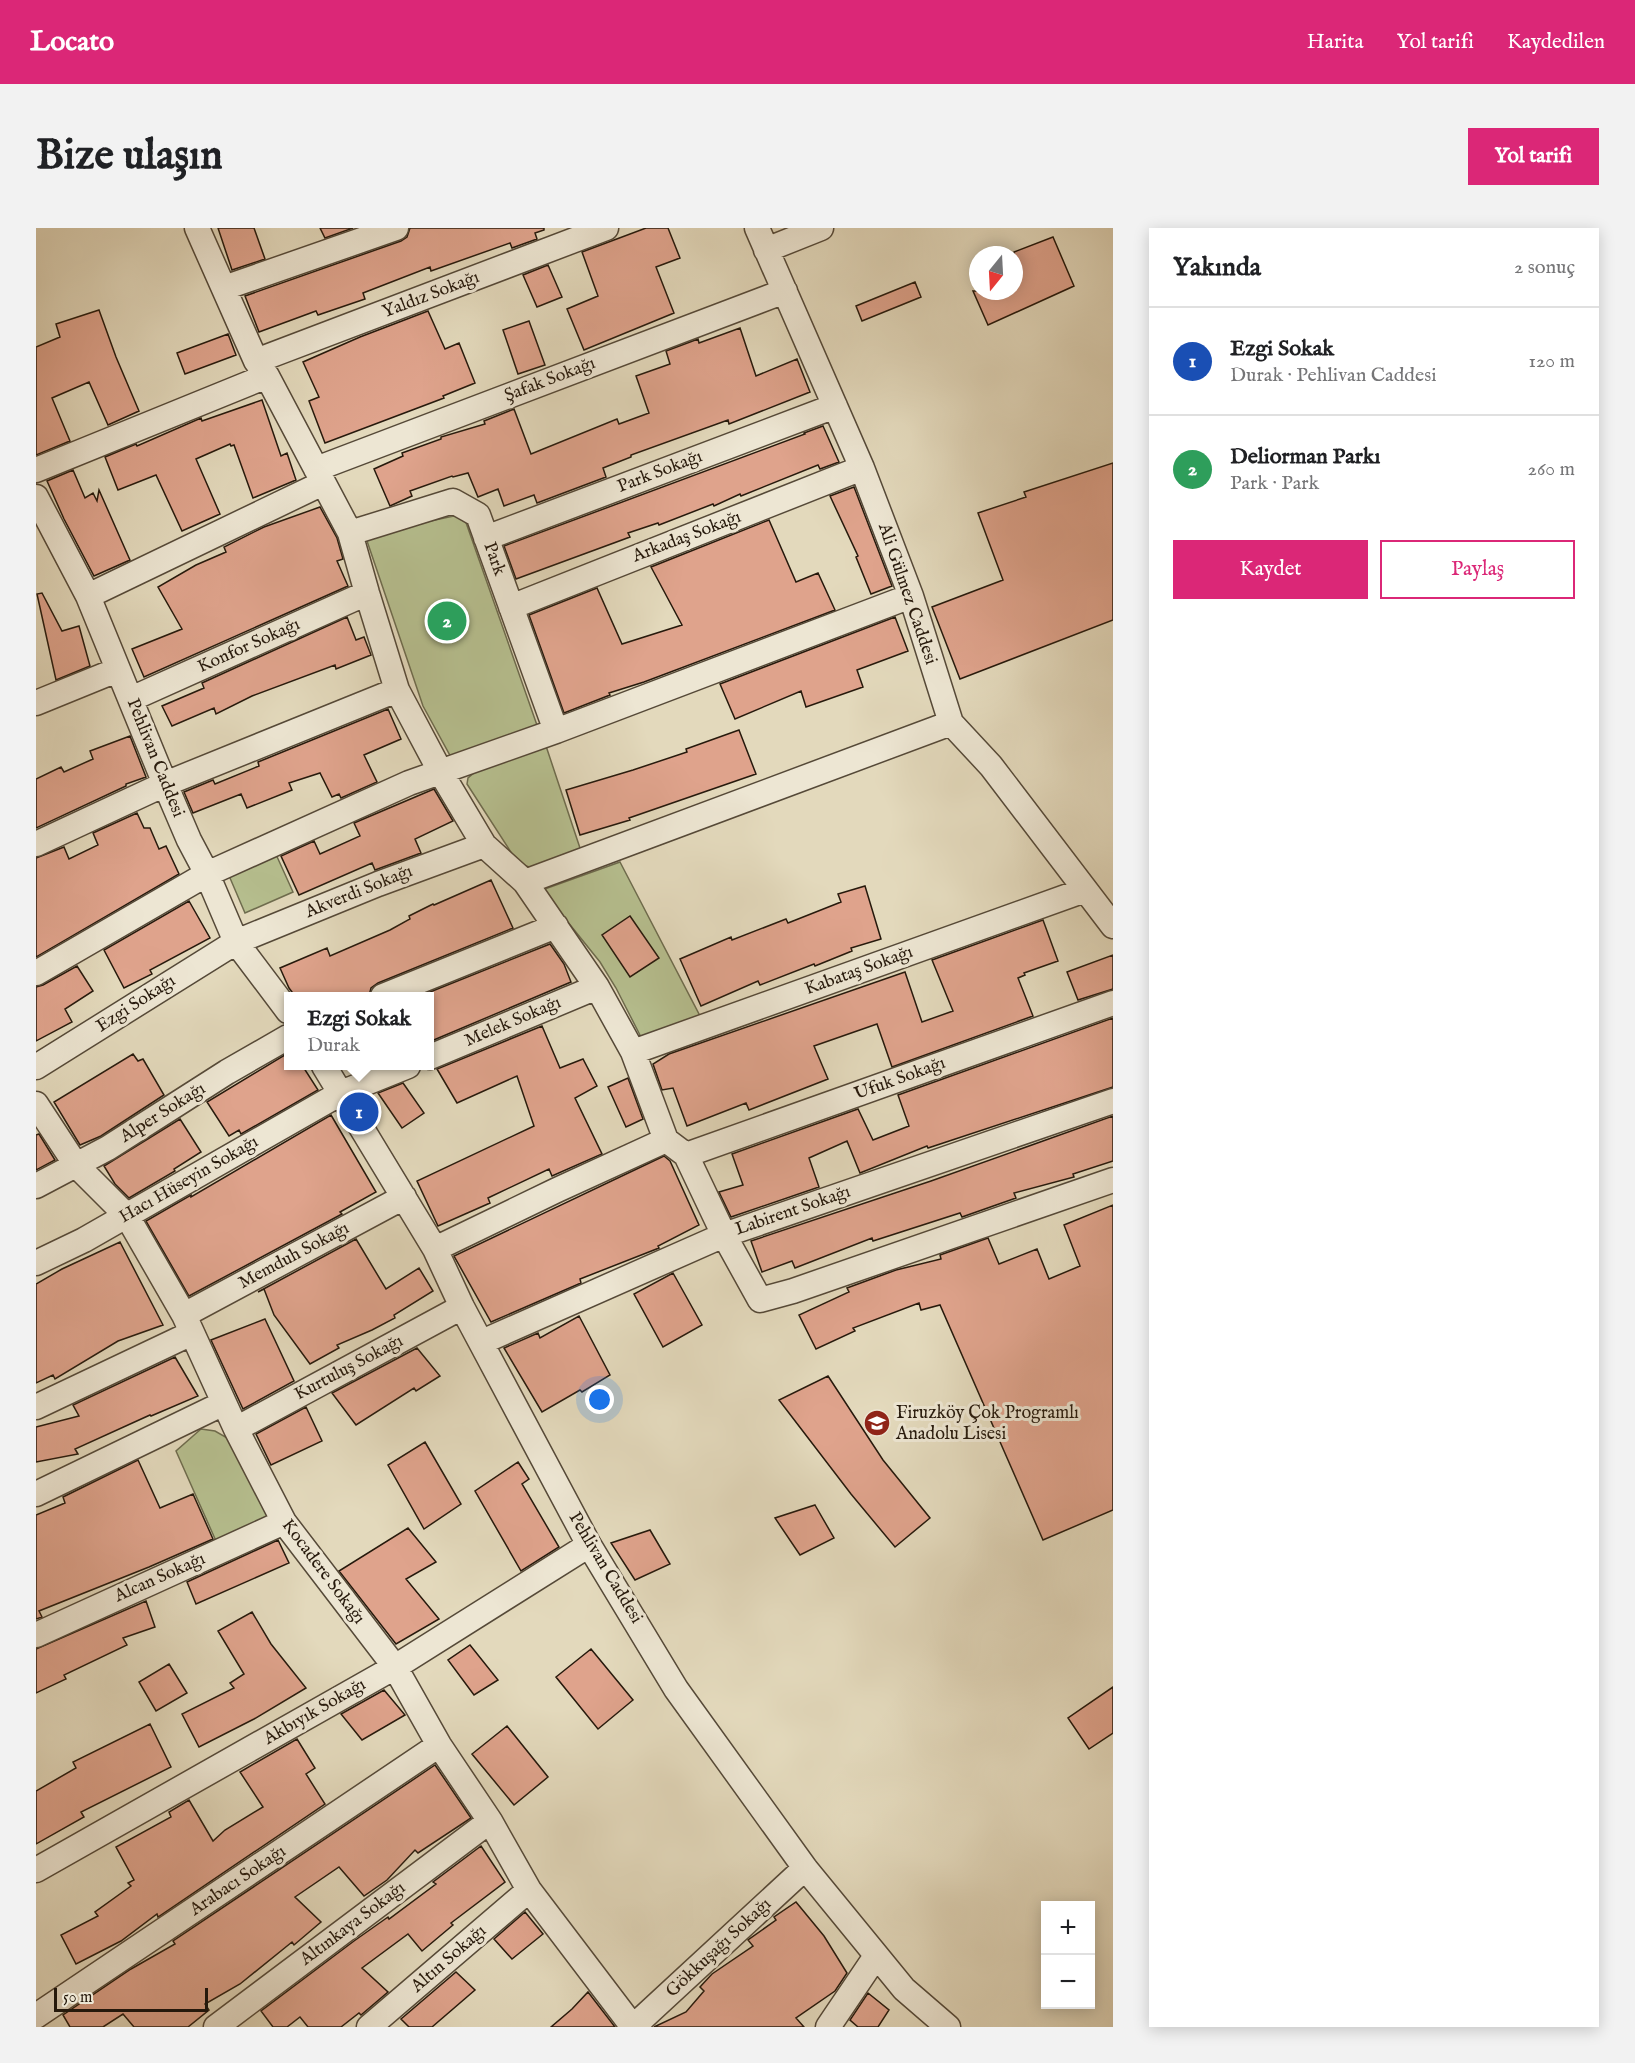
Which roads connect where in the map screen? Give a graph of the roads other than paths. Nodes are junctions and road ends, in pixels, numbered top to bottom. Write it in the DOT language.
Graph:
graph roads {
  1 [pos="197,228"];
  2 [pos="396,228"];
  3 [pos="606,228"];
  4 [pos="821,228"];
  5 [pos="762,239"];
  6 [pos="224,288"];
  7 [pos="785,291"];
  8 [pos="261,368"];
  9 [pos="835,406"];
  10 [pos="862,468"];
  11 [pos="36,470"];
  12 [pos="320,476"];
  13 [pos="36,497"];
  14 [pos="350,532"];
  15 [pos="486,538"];
  16 [pos="367,593"];
  17 [pos="88,596"];
  18 [pos="911,596"];
  19 [pos="511,607"];
  20 [pos="117,670"];
  21 [pos="398,690"];
  22 [pos="131,699"];
  23 [pos="36,703"];
  24 [pos="951,723"];
  25 [pos="556,731"];
  26 [pos="440,771"];
  27 [pos="165,784"];
  28 [pos="36,844"];
  29 [pos="484,844"];
  30 [pos="207,873"];
  31 [pos="525,882"];
  32 [pos="1085,890"];
  33 [pos="556,926"];
  34 [pos="1113,926"];
  35 [pos="236,942"];
  36 [pos="36,973"];
  37 [pos="597,987"];
  38 [pos="393,992"];
  39 [pos="1113,1003"];
  40 [pos="284,1006"];
  41 [pos="284,1039"];
  42 [pos="633,1053"];
  43 [pos="434,1055"];
  44 [pos="36,1067"];
  45 [pos="327,1070"];
  46 [pos="396,1070"];
  47 [pos="341,1093"];
  48 [pos="1113,1101"];
  49 [pos="36,1104"];
  50 [pos="666,1140"];
  51 [pos="686,1155"];
  52 [pos="76,1165"];
  53 [pos="1113,1180"];
  54 [pos="36,1186"];
  55 [pos="404,1197"];
  56 [pos="126,1216"];
  57 [pos="724,1235"];
  58 [pos="435,1249"];
  59 [pos="36,1263"];
  60 [pos="462,1307"];
  61 [pos="188,1324"];
  62 [pos="482,1342"];
  63 [pos="224,1403"];
  64 [pos="36,1407"];
  65 [pos="236,1429"];
  66 [pos="36,1494"];
  67 [pos="284,1522"];
  68 [pos="589,1545"];
  69 [pos="36,1635"];
  70 [pos="395,1667"];
  71 [pos="439,1745"];
  72 [pos="490,1821"];
  73 [pos="805,1868"];
  74 [pos="36,1870"];
  75 [pos="529,1890"];
  76 [pos="876,1956"];
  77 [pos="36,2016"];
  78 [pos="216,2027"];
  79 [pos="369,2027"];
  80 [pos="633,2027"];
  81 [pos="828,2027"];
  82 [pos="948,2027"];
  1 -- 6 [label="street"];
  2 -- 6 [label="street"];
  3 -- 8 [label="street, Yaldız Sokağı"];
  4 -- 5 [label="street"];
  5 -- 7 [label="street, Ali Gülmez Caddesi"];
  6 -- 8 [label="street"];
  7 -- 9 [label="street, Ali Gülmez Caddesi"];
  7 -- 12 [label="street, Şafak Sokağı"];
  8 -- 11 [label="street, Yaldız Sokağı"];
  8 -- 12 [label="street"];
  9 -- 10 [label="street, Ali Gülmez Caddesi"];
  9 -- 15 [label="street, Park Sokağı"];
  10 -- 18 [label="street, Ali Gülmez Caddesi"];
  10 -- 19 [label="street, Arkadaş Sokağı"];
  12 -- 14 [label="street"];
  12 -- 17 [label="street, Şafak Sokağı"];
  13 -- 17 [label="street, Pehlivan Caddesi"];
  14 -- 15 [label="street, Park"];
  14 -- 16 [label="street"];
  15 -- 19 [label="street, Park"];
  16 -- 21 [label="street"];
  16 -- 22 [label="street, Konfor Sokağı"];
  17 -- 20 [label="street, Pehlivan Caddesi"];
  18 -- 24 [label="street, Ali Gülmez Caddesi"];
  18 -- 25 [label="street"];
  19 -- 25 [label="street, Park"];
  20 -- 22 [label="street, Pehlivan Caddesi"];
  20 -- 23 [label="street"];
  21 -- 26 [label="street"];
  21 -- 27 [label="street"];
  22 -- 27 [label="street, Pehlivan Caddesi"];
  24 -- 31 [label="street"];
  24 -- 32 [label="street, Ali Gülmez Caddesi"];
  25 -- 26 [label="street"];
  26 -- 29 [label="street"];
  26 -- 30 [label="street"];
  27 -- 28 [label="street"];
  27 -- 30 [label="street, Pehlivan Caddesi"];
  29 -- 31 [label="street"];
  29 -- 35 [label="street, Akverdi Sokağı"];
  30 -- 35 [label="street, Pehlivan Caddesi"];
  30 -- 36 [label="street"];
  31 -- 33 [label="street"];
  32 -- 34 [label="street, Ali Gülmez Caddesi"];
  32 -- 42 [label="street, Kabataş Sokağı"];
  33 -- 37 [label="street"];
  33 -- 38 [label="street"];
  35 -- 40 [label="street, Pehlivan Caddesi"];
  35 -- 44 [label="street, Ezgi Sokağı"];
  37 -- 42 [label="street"];
  37 -- 43 [label="street, Melek Sokağı"];
  39 -- 51 [label="street, Ufuk Sokağı"];
  41 -- 52 [label="street, Alper Sokağı"];
  42 -- 50 [label="street"];
  45 -- 47 [label="street, Pehlivan Caddesi"];
  46 -- 47 [label="street"];
  47 -- 55 [label="street, Pehlivan Caddesi"];
  47 -- 56 [label="street, Hacı Hüseyin Sokağı"];
  48 -- 57 [label="street, Labirent Sokağı"];
  49 -- 52 [label="street, Kocadere Sokağı"];
  50 -- 51 [label="street"];
  50 -- 58 [label="street"];
  51 -- 57 [label="street"];
  52 -- 54 [label="street, Alper Sokağı"];
  52 -- 56 [label="street, Kocadere Sokağı"];
  53 -- 57 [label="street"];
  55 -- 58 [label="street, Pehlivan Caddesi"];
  55 -- 61 [label="street, Memduh Sokağı"];
  56 -- 59 [label="street, Hacı Hüseyin Sokağı"];
  56 -- 61 [label="street, Kocadere Sokağı"];
  57 -- 62 [label="street, Labirent Sokağı"];
  58 -- 60 [label="street, Pehlivan Caddesi"];
  60 -- 62 [label="street, Pehlivan Caddesi"];
  60 -- 65 [label="street, Kurtuluş Sokağı"];
  61 -- 63 [label="street, Kocadere Sokağı"];
  61 -- 64 [label="street, Memduh Sokağı"];
  62 -- 68 [label="street, Pehlivan Caddesi"];
  63 -- 65 [label="street, Kocadere Sokağı"];
  63 -- 66 [label="street"];
  65 -- 67 [label="street, Kocadere Sokağı"];
  67 -- 69 [label="street, Alcan Sokağı"];
  67 -- 70 [label="street, Kocadere Sokağı"];
  68 -- 70 [label="street, Akbıyık Sokağı"];
  68 -- 73 [label="street, Pehlivan Caddesi"];
  70 -- 71 [label="street, Kocadere Sokağı"];
  70 -- 74 [label="street, Akbıyık Sokağı"];
  71 -- 72 [label="street, Kocadere Sokağı"];
  71 -- 77 [label="street, Arabacı Sokağı"];
  72 -- 75 [label="street, Kocadere Sokağı"];
  72 -- 78 [label="street, Altınkaya Sokağı"];
  73 -- 76 [label="street, Pehlivan Caddesi"];
  73 -- 80 [label="street, Gökkuşağı Sokağı"];
  75 -- 79 [label="street, Altın Sokağı"];
  75 -- 80 [label="street, Kocadere Sokağı"];
  76 -- 81 [label="street"];
  76 -- 82 [label="street, Pehlivan Caddesi"];
}
